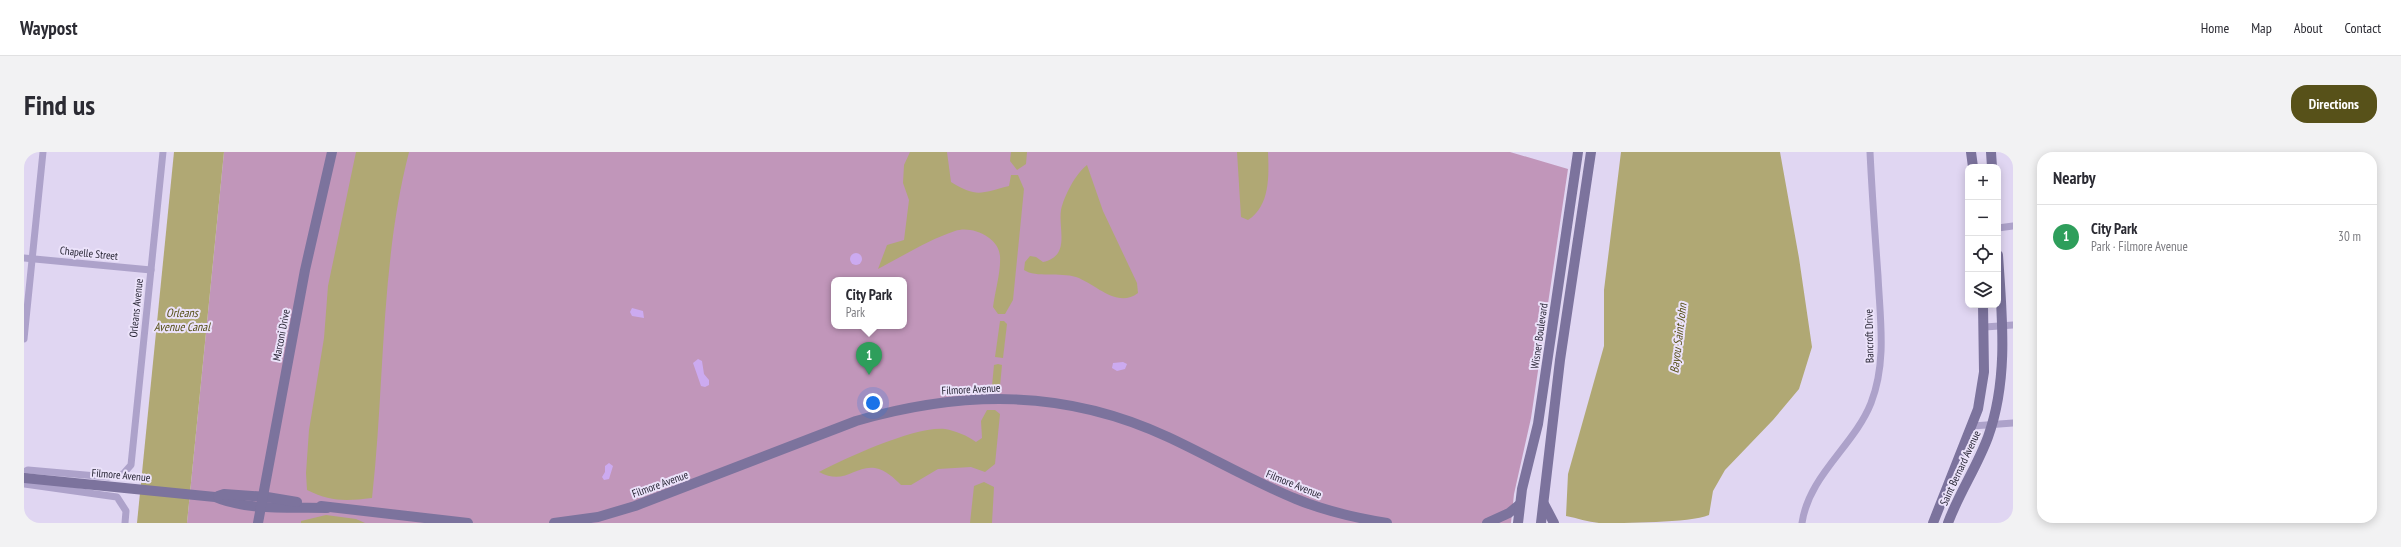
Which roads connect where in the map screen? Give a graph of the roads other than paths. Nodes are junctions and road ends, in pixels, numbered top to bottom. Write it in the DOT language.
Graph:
graph roads {
  1 [pos="43,152"];
  2 [pos="163,152"];
  3 [pos="332,152"];
  4 [pos="1578,152"];
  5 [pos="1591,152"];
  6 [pos="1870,152"];
  7 [pos="1971,152"];
  8 [pos="1991,152"];
  9 [pos="1973,164"];
  10 [pos="1992,164"];
  11 [pos="2013,226"];
  12 [pos="2001,228"];
  13 [pos="28,258"];
  14 [pos="151,270"];
  15 [pos="2000,272"];
  16 [pos="1983,308"];
  17 [pos="2008,325"];
  18 [pos="1985,327"];
  19 [pos="24,339"];
  20 [pos="2013,423"];
  21 [pos="1992,424"];
  22 [pos="1973,426"];
  23 [pos="24,472"];
  24 [pos="24,478"];
  25 [pos="24,484"];
  26 [pos="262,501"];
  27 [pos="1543,503"];
  28 [pos="1520,504"];
  29 [pos="125,523"];
  30 [pos="258,523"];
  31 [pos="468,523"];
  32 [pos="554,523"];
  33 [pos="1386,523"];
  34 [pos="1487,523"];
  35 [pos="1518,523"];
  36 [pos="1541,523"];
  37 [pos="1554,523"];
  38 [pos="1802,523"];
  39 [pos="1933,523"];
  40 [pos="1948,523"];
  1 -- 13 [label="street"];
  2 -- 14 [label="street, Orleans Avenue"];
  3 -- 26 [label="street, Marconi Drive"];
  4 -- 28 [label="street, Wisner Boulevard"];
  5 -- 27 [label="street"];
  6 -- 38 [label="street, Bancroft Drive"];
  7 -- 9 [label="street"];
  8 -- 10 [label="street"];
  11 -- 12 [label="street"];
  13 -- 14 [label="street, Chapelle Street"];
  13 -- 19 [label="street"];
  14 -- 23 [label="street, Orleans Avenue"];
  15 -- 17 [label="street, Saint Bernard Avenue"];
  16 -- 18 [label="street, Saint Bernard Avenue"];
  17 -- 18 [label="street"];
  17 -- 21 [label="street, Saint Bernard Avenue"];
  18 -- 22 [label="street, Saint Bernard Avenue"];
  20 -- 21 [label="street"];
  21 -- 22 [label="street"];
  21 -- 40 [label="street, Saint Bernard Avenue"];
  22 -- 39 [label="street, Saint Bernard Avenue"];
  24 -- 26 [label="street, Filmore Avenue"];
  25 -- 29 [label="street"];
  26 -- 30 [label="street, Marconi Drive"];
  26 -- 31 [label="street, Filmore Avenue"];
  27 -- 36 [label="street"];
  27 -- 37 [label="street"];
  28 -- 34 [label="street"];
  28 -- 35 [label="street, Wisner Boulevard"];
  32 -- 33 [label="street, Filmore Avenue"];
}
